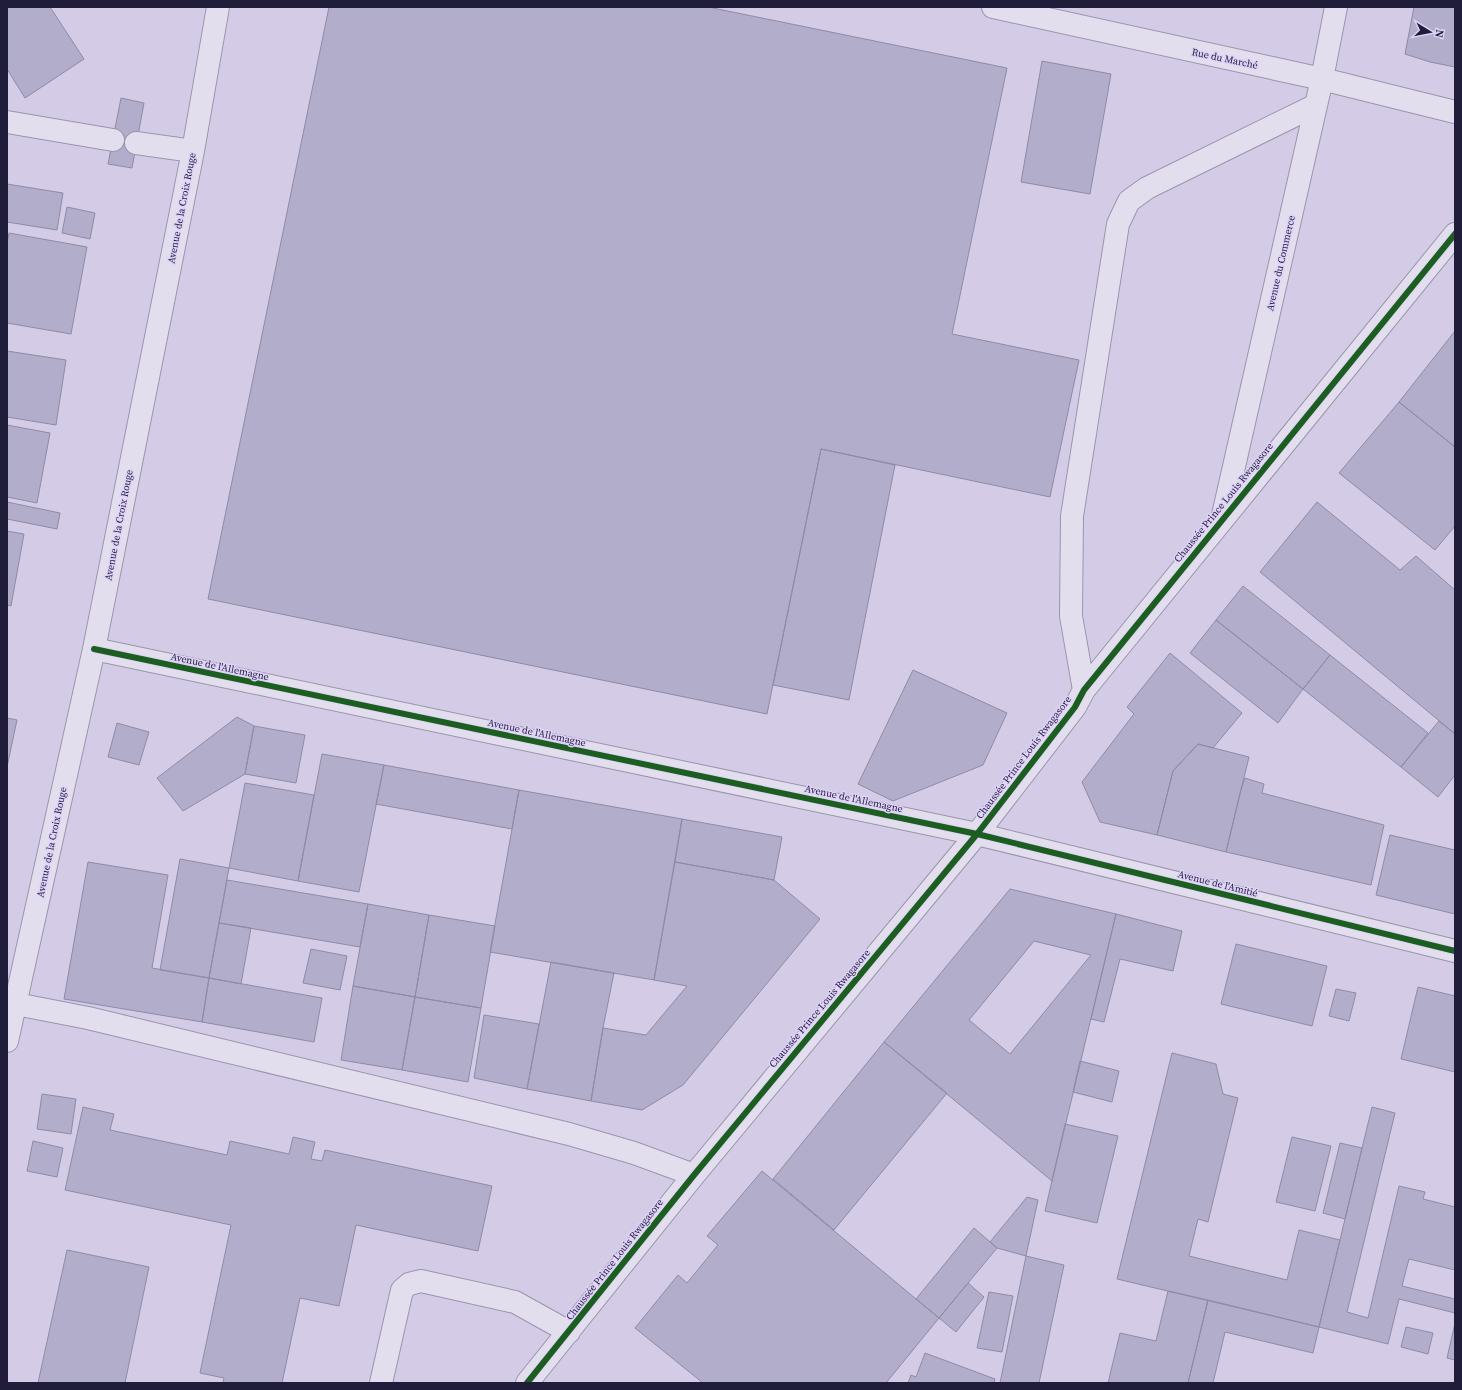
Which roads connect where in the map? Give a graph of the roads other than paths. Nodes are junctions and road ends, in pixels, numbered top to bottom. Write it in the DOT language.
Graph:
graph roads {
  1 [pos="218,7"];
  2 [pos="993,7"];
  3 [pos="1336,7"];
  4 [pos="1322,79"];
  5 [pos="1316,105"];
  6 [pos="1455,112"];
  7 [pos="7,122"];
  8 [pos="113,140"];
  9 [pos="136,143"];
  10 [pos="193,151"];
  11 [pos="1455,234"];
  12 [pos="1222,519"];
  13 [pos="94,649"];
  14 [pos="1084,690"];
  15 [pos="977,834"];
  16 [pos="1455,951"];
  17 [pos="16,1004"];
  18 [pos="7,1041"];
  19 [pos="694,1175"];
  20 [pos="569,1332"];
  21 [pos="381,1383"];
  22 [pos="527,1383"];
  1 -- 10 [label="street, Avenue de la Croix Rouge"];
  2 -- 4 [label="street, Rue du Marché"];
  3 -- 4 [label="street, Avenue du Commerce"];
  4 -- 5 [label="street, Avenue du Commerce"];
  4 -- 6 [label="street, Rue du Marché"];
  5 -- 12 [label="street, Avenue du Commerce"];
  5 -- 14 [label="street"];
  7 -- 8 [label="street"];
  9 -- 10 [label="street"];
  10 -- 13 [label="street, Avenue de la Croix Rouge"];
  11 -- 12 [label="street, Chaussée Prince Louis Rwagasore"];
  12 -- 14 [label="street, Chaussée Prince Louis Rwagasore"];
  13 -- 15 [label="street, Avenue de l'Allemagne"];
  13 -- 17 [label="street, Avenue de la Croix Rouge"];
  14 -- 15 [label="street, Chaussée Prince Louis Rwagasore"];
  15 -- 16 [label="street, Avenue de l'Amitié"];
  15 -- 19 [label="street, Chaussée Prince Louis Rwagasore"];
  17 -- 18 [label="street, Avenue de la Croix Rouge"];
  17 -- 19 [label="street"];
  19 -- 20 [label="street, Chaussée Prince Louis Rwagasore"];
  20 -- 21 [label="street"];
  20 -- 22 [label="street, Chaussée Prince Louis Rwagasore"];
}
